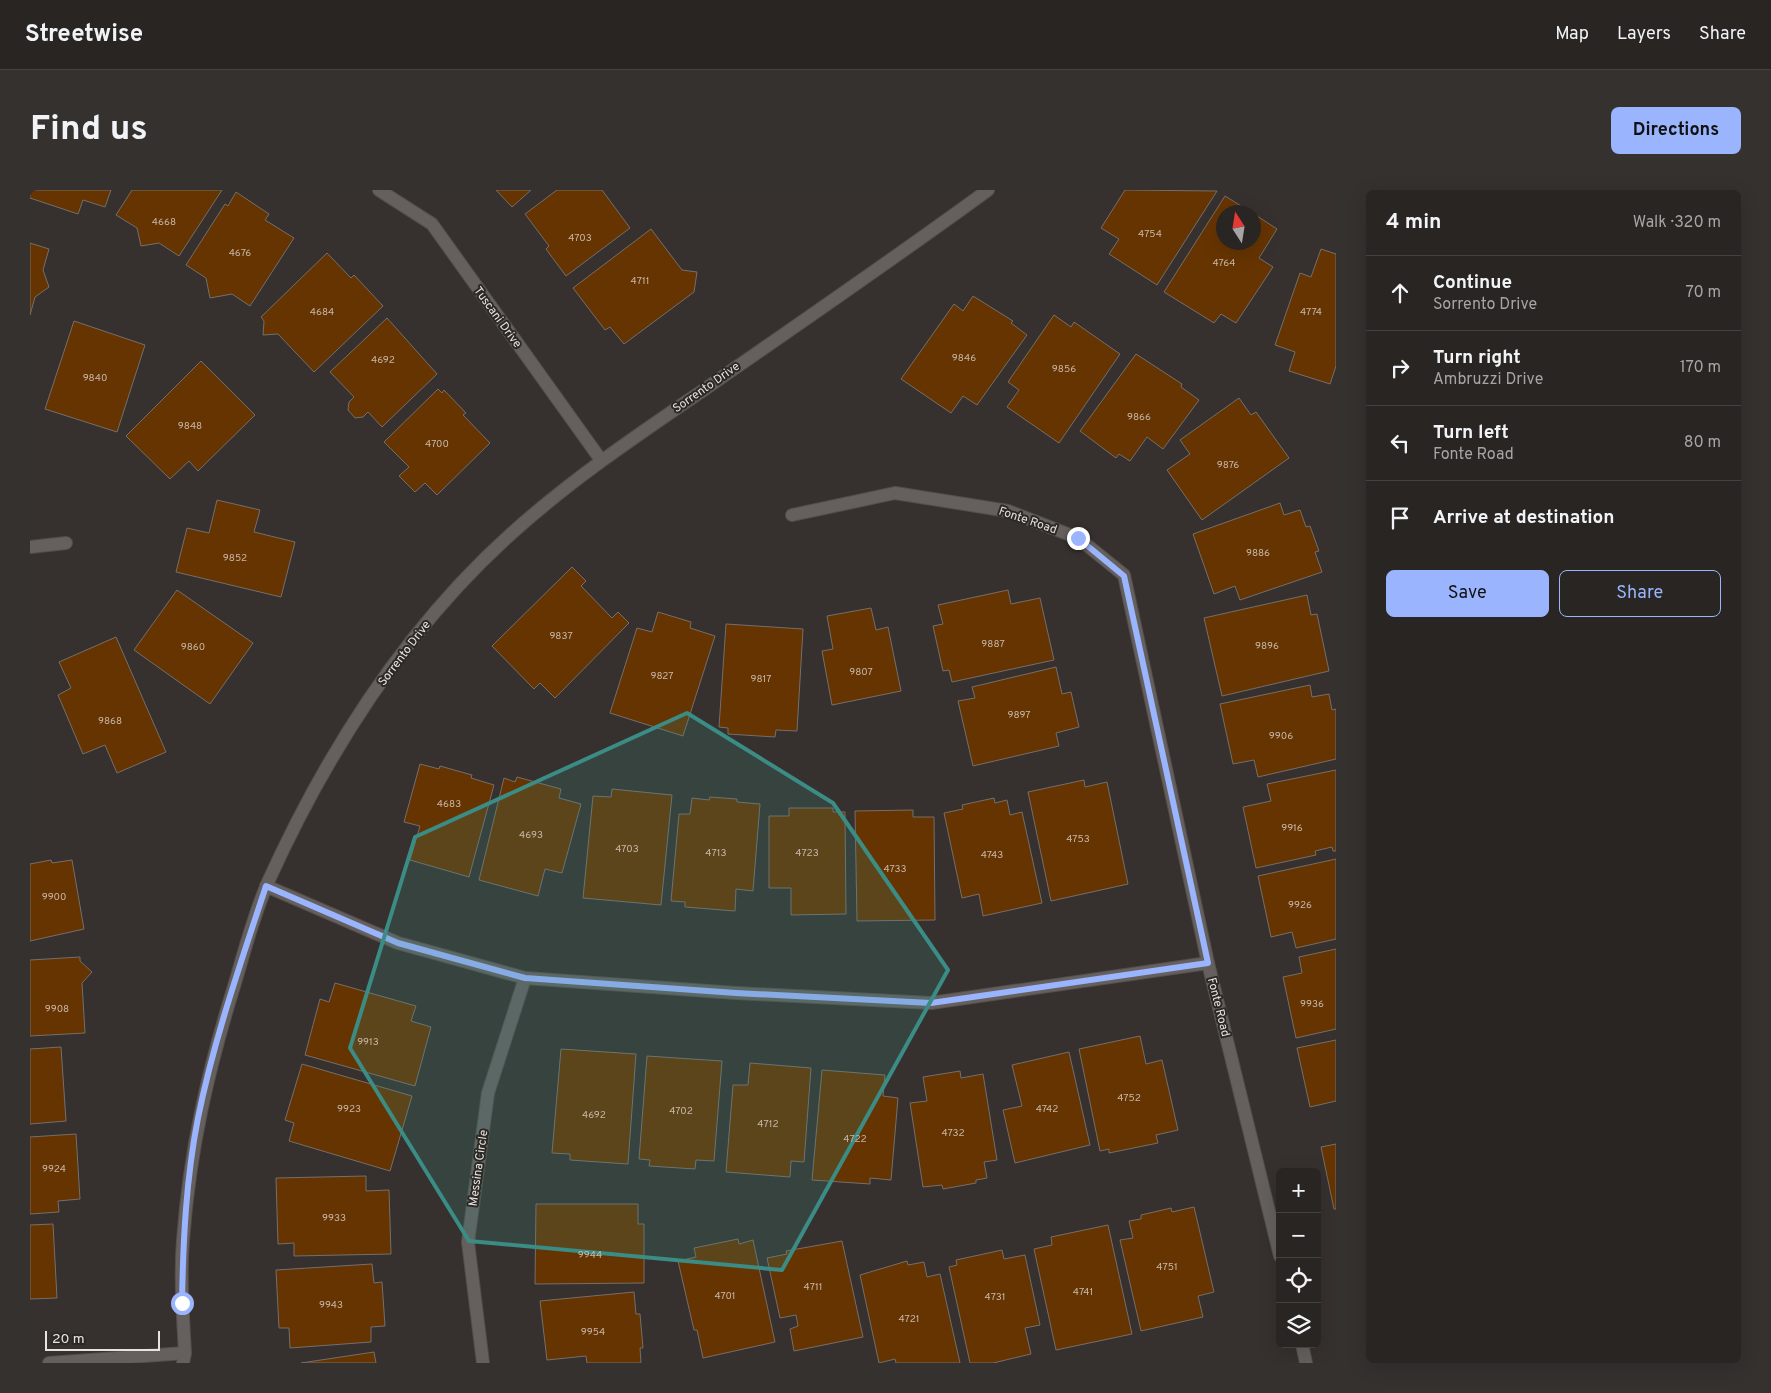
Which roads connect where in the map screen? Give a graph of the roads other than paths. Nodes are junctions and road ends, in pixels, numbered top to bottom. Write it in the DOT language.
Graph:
graph roads {
  1 [pos="379,190"];
  2 [pos="988,190"];
  3 [pos="601,460"];
  4 [pos="792,515"];
  5 [pos="66,543"];
  6 [pos="30,547"];
  7 [pos="266,886"];
  8 [pos="1208,963"];
  9 [pos="525,978"];
  10 [pos="1276,1240"];
  11 [pos="1303,1348"];
  12 [pos="186,1360"];
  13 [pos="49,1363"];
  14 [pos="483,1363"];
  15 [pos="1306,1363"];
  1 -- 3 [label="street, Tuscani Drive"];
  2 -- 3 [label="street, Sorrento Drive"];
  3 -- 7 [label="street, Sorrento Drive"];
  4 -- 8 [label="street, Fonte Road"];
  5 -- 6 [label="street"];
  7 -- 9 [label="street"];
  7 -- 12 [label="street, Sorrento Drive"];
  8 -- 9 [label="street"];
  8 -- 10 [label="street, Fonte Road"];
  9 -- 14 [label="street, Messina Circle"];
  11 -- 15 [label="street"];
  12 -- 13 [label="street"];
}
